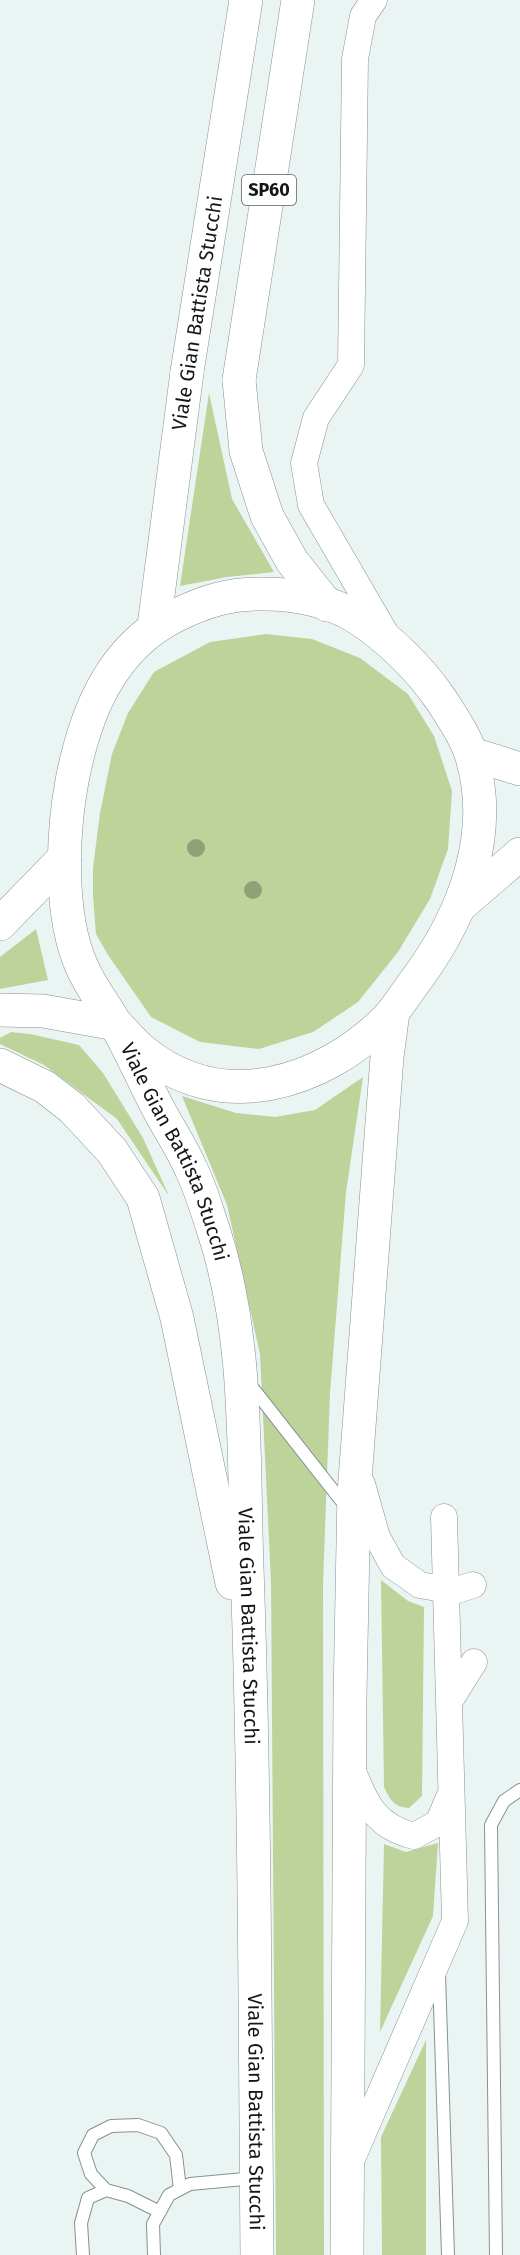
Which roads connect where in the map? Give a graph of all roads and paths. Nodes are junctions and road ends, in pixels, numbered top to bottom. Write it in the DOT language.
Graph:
graph roads {
  1 [pos="246,0"];
  2 [pos="298,0"];
  3 [pos="374,0"];
  4 [pos="327,605"];
  5 [pos="154,626"];
  6 [pos="393,646"];
  7 [pos="472,754"];
  8 [pos="520,769"];
  9 [pos="520,854"];
  10 [pos="65,857"];
  11 [pos="461,905"];
  12 [pos="0,924"];
  13 [pos="0,1010"];
  14 [pos="393,1012"];
  15 [pos="116,1024"];
  16 [pos="0,1065"];
  17 [pos="240,1372"];
  18 [pos="358,1459"];
  19 [pos="354,1516"];
  20 [pos="444,1517"];
  21 [pos="473,1585"];
  22 [pos="446,1591"];
  23 [pos="474,1662"];
  24 [pos="251,1671"];
  25 [pos="449,1702"];
  26 [pos="350,1762"];
  27 [pos="520,1790"];
  28 [pos="451,1792"];
  29 [pos="439,1958"];
  30 [pos="348,2169"];
  31 [pos="257,2178"];
  32 [pos="180,2189"];
  33 [pos="106,2190"];
  34 [pos="160,2212"];
  35 [pos="83,2255"];
  36 [pos="154,2255"];
  37 [pos="257,2255"];
  38 [pos="347,2255"];
  39 [pos="448,2255"];
  40 [pos="496,2255"];
  1 -- 5 [label="main road, Viale Gian Battista Stucchi / SP60"];
  2 -- 4 [label="main road, Viale Gian Battista Stucchi / SP60"];
  3 -- 6 [label="street"];
  4 -- 5 [label="main road, Viale Gian Battista Stucchi"];
  4 -- 6 [label="main road, Viale Gian Battista Stucchi"];
  5 -- 10 [label="main road, Viale Gian Battista Stucchi"];
  6 -- 7 [label="main road, Viale Gian Battista Stucchi"];
  7 -- 8 [label="main road"];
  7 -- 11 [label="main road, Viale Gian Battista Stucchi"];
  9 -- 11 [label="main road"];
  10 -- 12 [label="main road"];
  10 -- 15 [label="main road, Viale Gian Battista Stucchi"];
  11 -- 14 [label="main road, Viale Gian Battista Stucchi"];
  13 -- 15 [label="main road"];
  14 -- 15 [label="main road, Viale Gian Battista Stucchi"];
  14 -- 18 [label="main road, Viale Gian Battista Stucchi"];
  15 -- 17 [label="main road, Viale Gian Battista Stucchi"];
  16 -- 24 [label="main road"];
  17 -- 19 [label="lane"];
  17 -- 24 [label="main road, Viale Gian Battista Stucchi"];
  18 -- 19 [label="main road, Viale Gian Battista Stucchi"];
  18 -- 22 [label="street"];
  19 -- 26 [label="main road, Viale Gian Battista Stucchi"];
  20 -- 22 [label="street"];
  21 -- 22 [label="street"];
  22 -- 25 [label="street"];
  23 -- 25 [label="street"];
  24 -- 31 [label="main road, Viale Gian Battista Stucchi"];
  25 -- 28 [label="street"];
  26 -- 28 [label="street"];
  26 -- 30 [label="main road, Viale Gian Battista Stucchi"];
  27 -- 40 [label="lane"];
  28 -- 29 [label="street"];
  29 -- 30 [label="street"];
  29 -- 39 [label="lane"];
  30 -- 38 [label="main road, Viale Gian Battista Stucchi"];
  31 -- 32 [label="lane"];
  31 -- 37 [label="main road, Viale Gian Battista Stucchi"];
  32 -- 33 [label="lane"];
  32 -- 34 [label="lane"];
  33 -- 34 [label="lane"];
  33 -- 35 [label="lane"];
  34 -- 36 [label="lane"];
}
